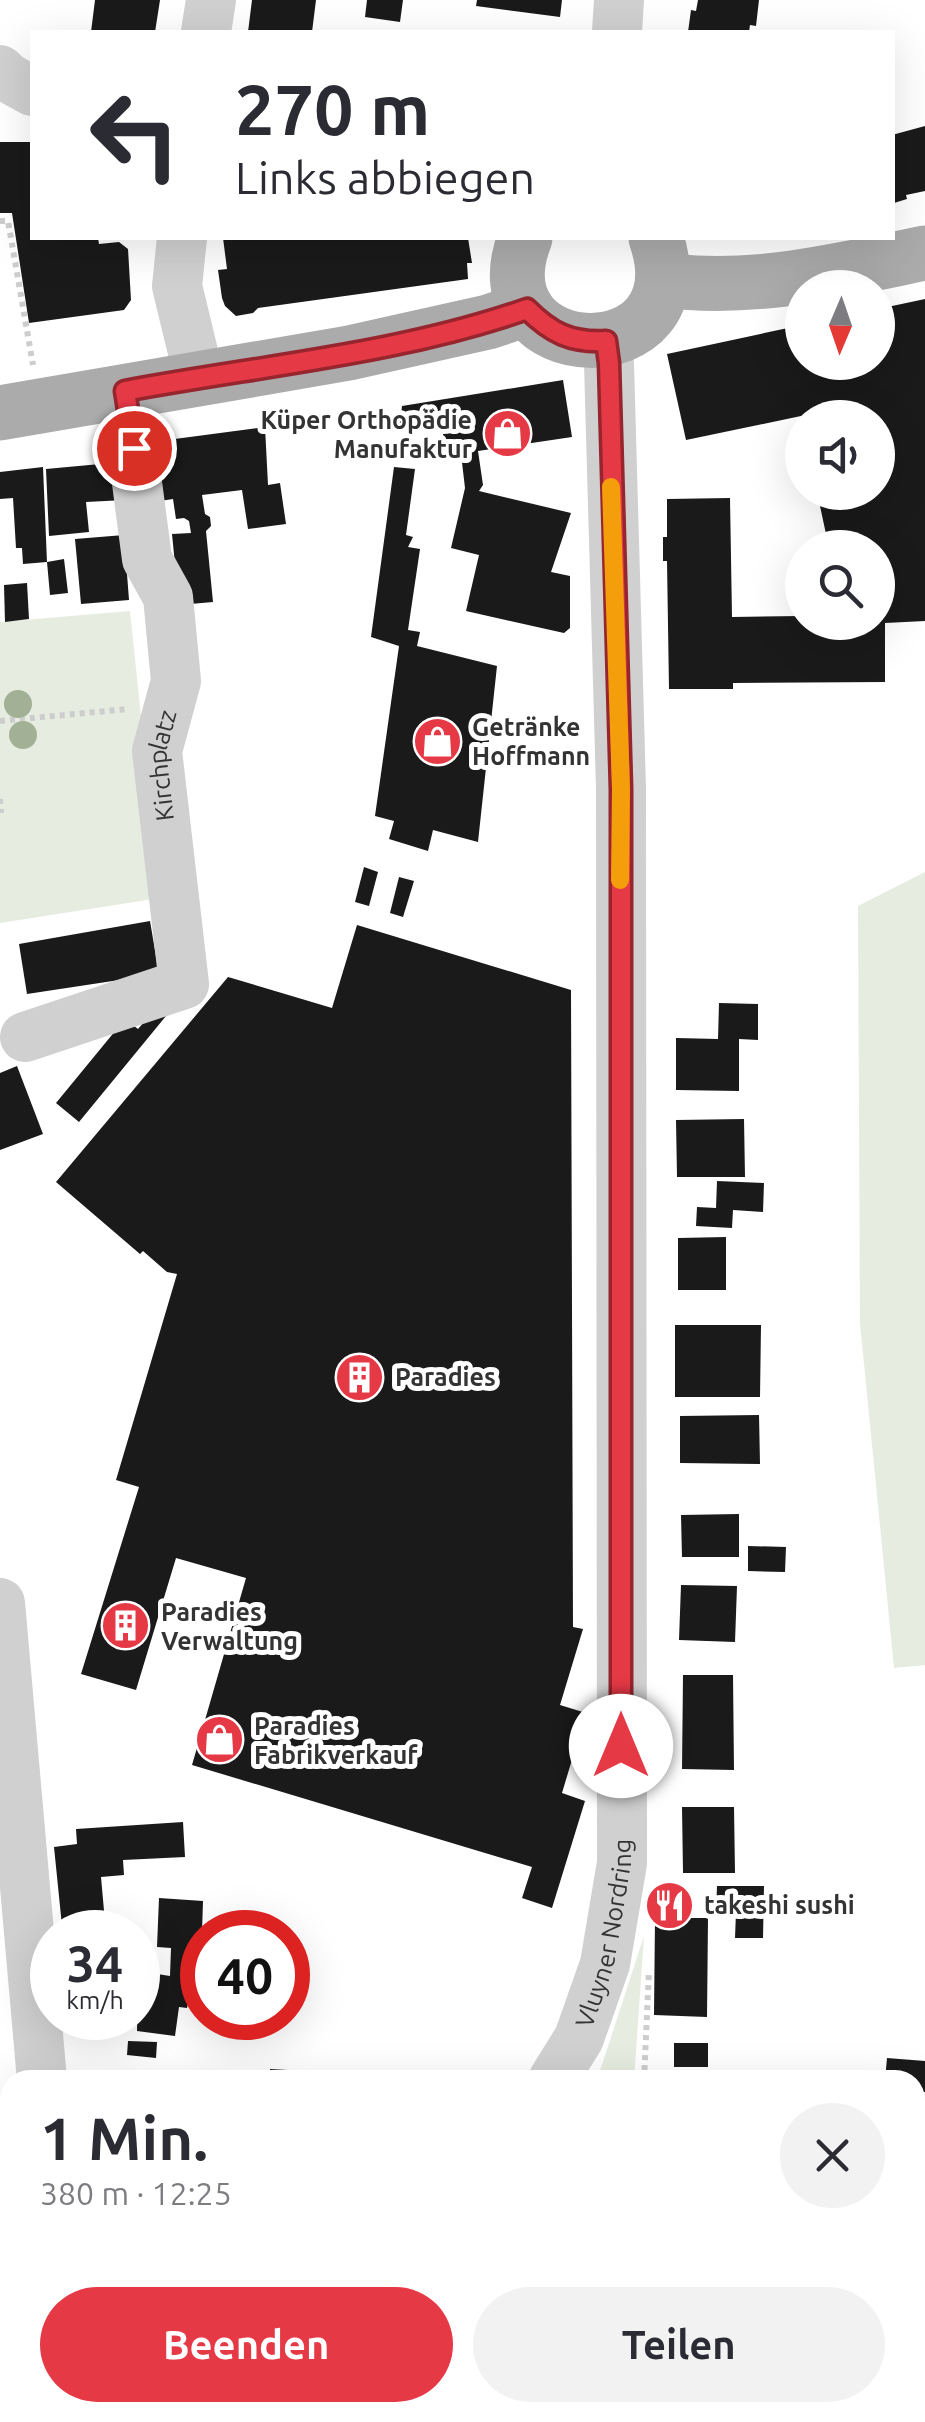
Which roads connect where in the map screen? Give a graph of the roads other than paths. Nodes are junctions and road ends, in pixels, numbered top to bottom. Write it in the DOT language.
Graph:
graph roads {
  1 [pos="211,0"];
  2 [pos="619,0"];
  3 [pos="206,30"];
  4 [pos="617,30"];
  5 [pos="0,70"];
  6 [pos="30,89"];
  7 [pos="182,240"];
  8 [pos="524,240"];
  9 [pos="925,254"];
  10 [pos="659,259"];
  11 [pos="527,309"];
  12 [pos="606,341"];
  13 [pos="199,377"];
  14 [pos="125,391"];
  15 [pos="20,410"];
  16 [pos="25,1037"];
  17 [pos="0,1602"];
  18 [pos="16,1965"];
  19 [pos="40,2070"];
  20 [pos="559,2070"];
  1 -- 3 [label="street"];
  2 -- 4 [label="street"];
  5 -- 6 [label="street"];
  7 -- 13 [label="street"];
  8 -- 11 [label="main road"];
  9 -- 10 [label="main road"];
  10 -- 12 [label="main road"];
  11 -- 12 [label="main road"];
  11 -- 13 [label="main road"];
  12 -- 20 [label="street, Vluyner Nordring"];
  13 -- 14 [label="main road"];
  14 -- 15 [label="main road"];
  14 -- 16 [label="street, Kirchplatz"];
  17 -- 18 [label="street"];
  18 -- 19 [label="street"];
}
